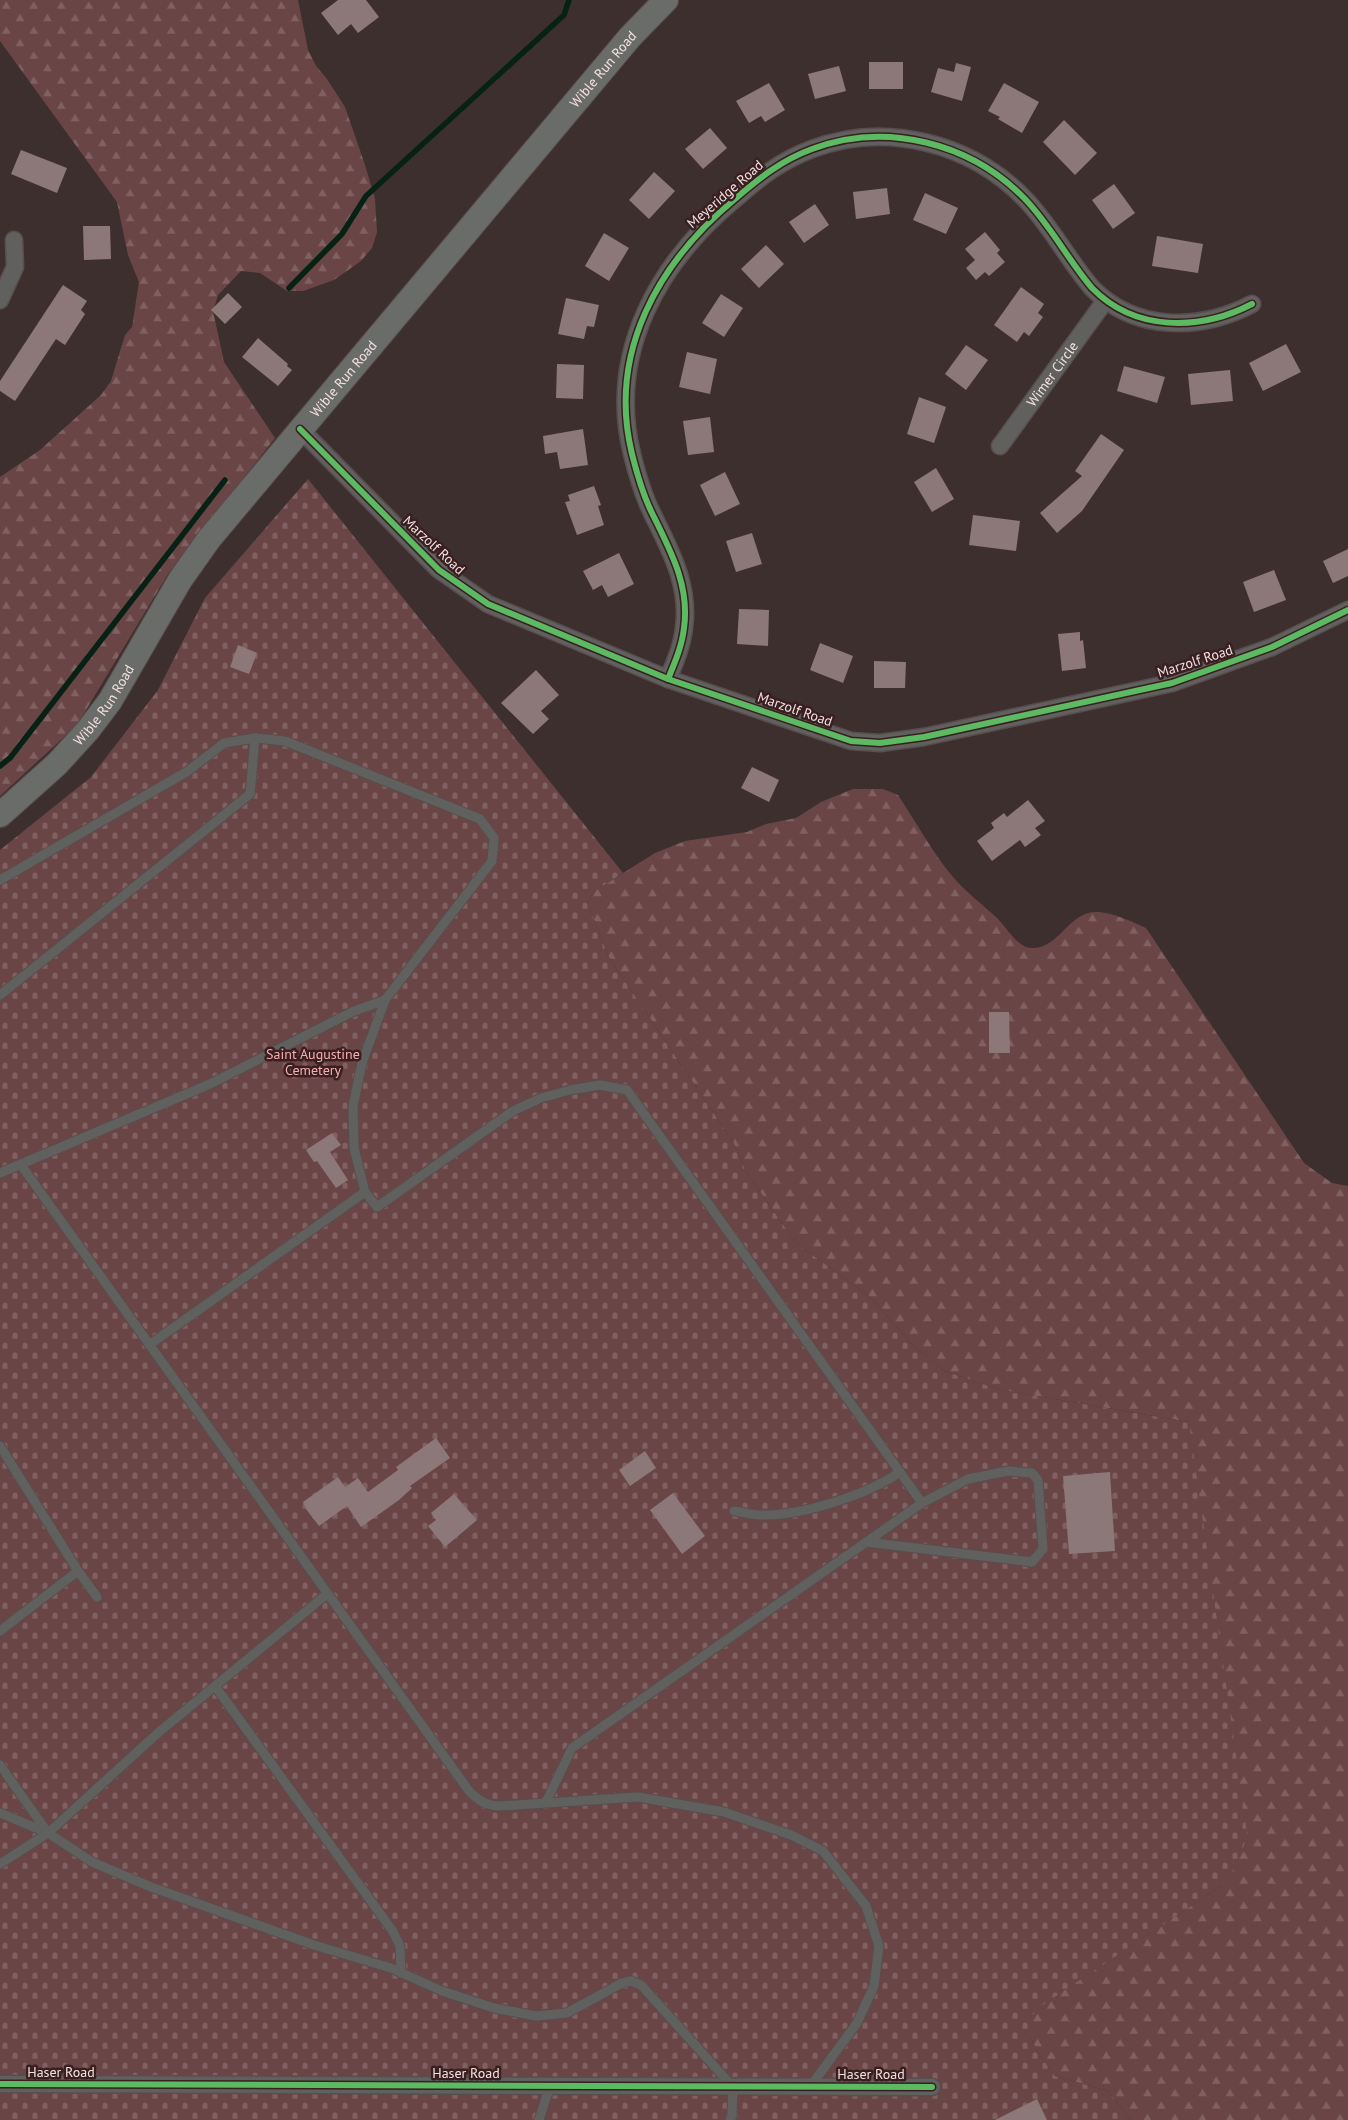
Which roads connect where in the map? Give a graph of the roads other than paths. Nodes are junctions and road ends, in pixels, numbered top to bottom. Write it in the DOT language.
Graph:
graph roads {
  1 [pos="666,0"];
  2 [pos="14,240"];
  3 [pos="0,300"];
  4 [pos="1105,301"];
  5 [pos="1252,304"];
  6 [pos="300,429"];
  7 [pos="1000,446"];
  8 [pos="1348,610"];
  9 [pos="668,678"];
  10 [pos="255,738"];
  11 [pos="0,815"];
  12 [pos="0,880"];
  13 [pos="0,995"];
  14 [pos="385,1000"];
  15 [pos="21,1165"];
  16 [pos="0,1173"];
  17 [pos="365,1192"];
  18 [pos="149,1345"];
  19 [pos="0,1446"];
  20 [pos="900,1472"];
  21 [pos="922,1503"];
  22 [pos="734,1511"];
  23 [pos="866,1542"];
  24 [pos="78,1571"];
  25 [pos="328,1594"];
  26 [pos="97,1597"];
  27 [pos="0,1631"];
  28 [pos="214,1686"];
  29 [pos="0,1765"];
  30 [pos="546,1802"];
  31 [pos="0,1814"];
  32 [pos="48,1833"];
  33 [pos="0,1864"];
  34 [pos="401,1973"];
  35 [pos="0,2084"];
  36 [pos="550,2086"];
  37 [pos="733,2086"];
  38 [pos="810,2087"];
  39 [pos="932,2087"];
  40 [pos="539,2120"];
  41 [pos="730,2120"];
  1 -- 6 [label="street, Wible Run Road"];
  2 -- 3 [label="street"];
  4 -- 5 [label="street, Meyeridge Road"];
  4 -- 7 [label="street, Wimer Circle"];
  4 -- 9 [label="street, Meyeridge Road"];
  6 -- 9 [label="street, Marzolf Road"];
  6 -- 11 [label="street, Wible Run Road"];
  8 -- 9 [label="street, Marzolf Road"];
  10 -- 12 [label="lane"];
  10 -- 13 [label="lane"];
  10 -- 14 [label="lane"];
  14 -- 15 [label="lane"];
  14 -- 17 [label="lane"];
  15 -- 16 [label="lane"];
  15 -- 18 [label="lane"];
  17 -- 18 [label="lane"];
  17 -- 20 [label="lane"];
  18 -- 25 [label="lane"];
  19 -- 24 [label="lane"];
  20 -- 21 [label="lane"];
  20 -- 22 [label="lane"];
  21 -- 23 [label="lane"];
  21 -- 23 [label="lane"];
  23 -- 30 [label="lane"];
  24 -- 26 [label="lane"];
  24 -- 27 [label="lane"];
  25 -- 28 [label="lane"];
  25 -- 30 [label="lane"];
  28 -- 32 [label="lane"];
  28 -- 34 [label="lane"];
  29 -- 32 [label="lane"];
  30 -- 38 [label="lane"];
  31 -- 32 [label="lane"];
  32 -- 33 [label="lane"];
  32 -- 34 [label="lane"];
  34 -- 37 [label="lane"];
  35 -- 36 [label="street, Haser Road"];
  36 -- 37 [label="street, Haser Road"];
  36 -- 40 [label="lane"];
  37 -- 38 [label="street, Haser Road"];
  37 -- 41 [label="lane"];
  38 -- 39 [label="street, Haser Road"];
}
